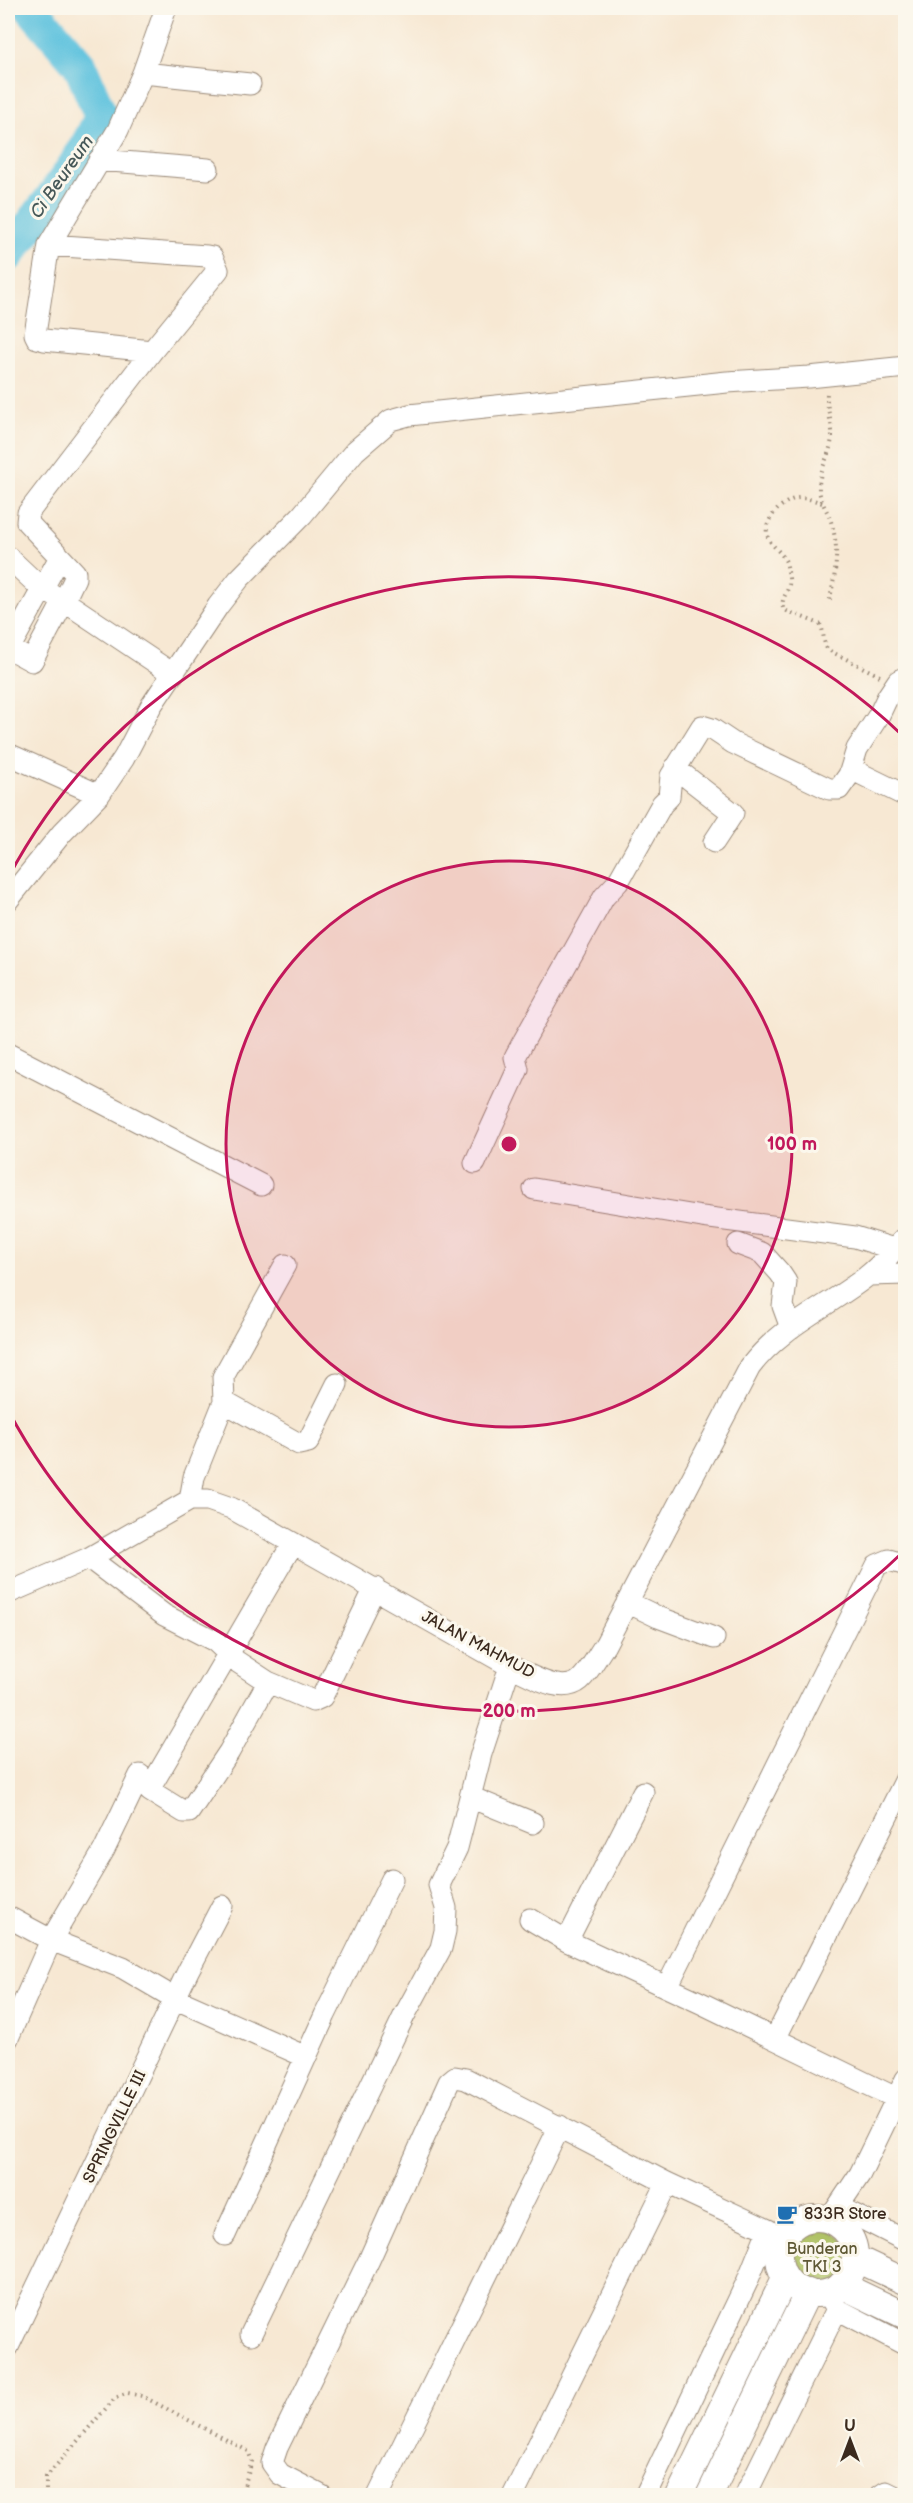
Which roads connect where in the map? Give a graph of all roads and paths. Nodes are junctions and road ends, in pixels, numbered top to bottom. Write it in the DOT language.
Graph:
graph roads {
  1 [pos="166,8"];
  2 [pos="143,73"];
  3 [pos="250,84"];
  4 [pos="99,160"];
  5 [pos="208,169"];
  6 [pos="49,245"];
  7 [pos="152,351"];
  8 [pos="906,367"];
  9 [pos="828,375"];
  10 [pos="822,503"];
  11 [pos="8,557"];
  12 [pos="60,557"];
  13 [pos="42,589"];
  14 [pos="64,601"];
  15 [pos="829,603"];
  16 [pos="8,649"];
  17 [pos="173,674"];
  18 [pos="902,679"];
  19 [pos="8,754"];
  20 [pos="675,768"];
  21 [pos="851,769"];
  22 [pos="99,795"];
  23 [pos="906,796"];
  24 [pos="714,843"];
  25 [pos="8,900"];
  26 [pos="8,1054"];
  27 [pos="474,1163"];
  28 [pos="261,1185"];
  29 [pos="534,1189"];
  30 [pos="900,1243"];
  31 [pos="738,1244"];
  32 [pos="285,1265"];
  33 [pos="906,1274"];
  34 [pos="869,1275"];
  35 [pos="791,1328"];
  36 [pos="337,1384"];
  37 [pos="224,1402"];
  38 [pos="190,1500"];
  39 [pos="293,1543"];
  40 [pos="89,1558"];
  41 [pos="906,1565"];
  42 [pos="375,1588"];
  43 [pos="8,1593"];
  44 [pos="627,1602"];
  45 [pos="714,1638"];
  46 [pos="230,1655"];
  47 [pos="510,1666"];
  48 [pos="268,1682"];
  49 [pos="140,1775"];
  50 [pos="906,1779"];
  51 [pos="643,1792"];
  52 [pos="470,1797"];
  53 [pos="533,1822"];
  54 [pos="392,1879"];
  55 [pos="222,1906"];
  56 [pos="8,1917"];
  57 [pos="530,1919"];
  58 [pos="51,1940"];
  59 [pos="567,1941"];
  60 [pos="667,1987"];
  61 [pos="176,1999"];
  62 [pos="8,2038"];
  63 [pos="775,2039"];
  64 [pos="306,2057"];
  65 [pos="901,2089"];
  66 [pos="560,2126"];
  67 [pos="668,2183"];
  68 [pos="834,2213"];
  69 [pos="775,2234"];
  70 [pos="225,2235"];
  71 [pos="906,2241"];
  72 [pos="855,2258"];
  73 [pos="785,2278"];
  74 [pos="906,2282"];
  75 [pos="828,2295"];
  76 [pos="906,2316"];
  77 [pos="251,2334"];
  78 [pos="906,2345"];
  79 [pos="8,2347"];
  80 [pos="46,2496"];
  81 [pos="241,2496"];
  82 [pos="322,2496"];
  83 [pos="378,2496"];
  84 [pos="513,2496"];
  85 [pos="645,2496"];
  86 [pos="679,2496"];
  87 [pos="709,2496"];
  88 [pos="745,2496"];
  89 [pos="880,2496"];
  90 [pos="894,2496"];
  1 -- 2 [label="street"];
  2 -- 3 [label="street"];
  2 -- 4 [label="street"];
  4 -- 5 [label="street"];
  4 -- 6 [label="street"];
  6 -- 7 [label="street"];
  6 -- 7 [label="street"];
  7 -- 12 [label="street"];
  8 -- 9 [label="street"];
  9 -- 10 [label="path"];
  9 -- 17 [label="street"];
  10 -- 15 [label="path"];
  10 -- 18 [label="path"];
  11 -- 13 [label="street"];
  12 -- 13 [label="street"];
  12 -- 14 [label="street"];
  13 -- 14 [label="street"];
  13 -- 16 [label="street"];
  14 -- 16 [label="street"];
  14 -- 17 [label="street"];
  17 -- 22 [label="street"];
  18 -- 21 [label="street"];
  19 -- 22 [label="street"];
  20 -- 21 [label="street"];
  20 -- 24 [label="street"];
  20 -- 27 [label="street"];
  21 -- 23 [label="street"];
  22 -- 25 [label="street"];
  26 -- 28 [label="street"];
  29 -- 30 [label="street"];
  30 -- 34 [label="street, JALAN MAHMUD"];
  31 -- 35 [label="street"];
  32 -- 37 [label="street"];
  33 -- 34 [label="street"];
  34 -- 35 [label="street, JALAN MAHMUD"];
  35 -- 44 [label="street, JALAN MAHMUD"];
  36 -- 37 [label="street"];
  37 -- 38 [label="street"];
  38 -- 39 [label="street, JALAN MAHMUD"];
  38 -- 40 [label="street"];
  39 -- 42 [label="street, JALAN MAHMUD"];
  39 -- 46 [label="street"];
  40 -- 43 [label="street"];
  40 -- 46 [label="street"];
  41 -- 60 [label="street"];
  42 -- 47 [label="street, JALAN MAHMUD"];
  42 -- 48 [label="street"];
  44 -- 45 [label="street"];
  44 -- 47 [label="street, JALAN MAHMUD"];
  46 -- 48 [label="street"];
  46 -- 48 [label="street"];
  47 -- 52 [label="street"];
  49 -- 58 [label="street"];
  50 -- 63 [label="street"];
  51 -- 59 [label="street"];
  52 -- 53 [label="street"];
  52 -- 77 [label="street"];
  54 -- 64 [label="street"];
  55 -- 61 [label="street, SPRINGVILLE III"];
  56 -- 58 [label="street"];
  57 -- 59 [label="street"];
  58 -- 61 [label="street"];
  58 -- 62 [label="street"];
  59 -- 60 [label="street"];
  60 -- 63 [label="street"];
  61 -- 64 [label="street"];
  61 -- 79 [label="street, SPRINGVILLE III"];
  63 -- 65 [label="street"];
  64 -- 70 [label="street"];
  65 -- 68 [label="street"];
  66 -- 67 [label="street"];
  66 -- 82 [label="street"];
  66 -- 83 [label="street"];
  67 -- 69 [label="street"];
  67 -- 84 [label="street"];
  68 -- 69 [label="main road"];
  68 -- 71 [label="street"];
  68 -- 72 [label="main road"];
  69 -- 73 [label="main road"];
  69 -- 85 [label="street"];
  72 -- 74 [label="main road"];
  72 -- 75 [label="main road"];
  73 -- 75 [label="main road"];
  73 -- 86 [label="main road"];
  75 -- 76 [label="main road"];
  75 -- 78 [label="street"];
  75 -- 87 [label="main road"];
  75 -- 88 [label="street"];
  80 -- 81 [label="path"];
  89 -- 90 [label="street"];
}
